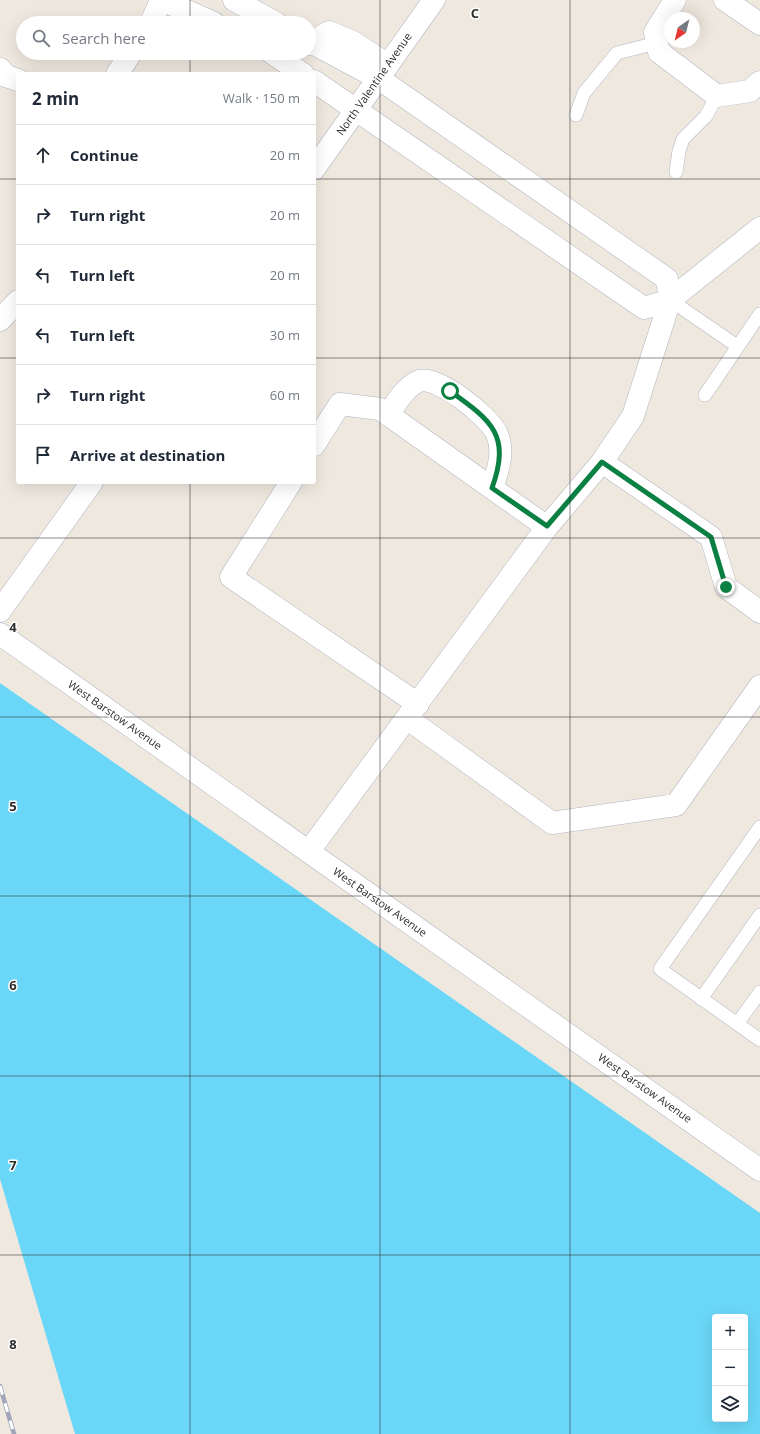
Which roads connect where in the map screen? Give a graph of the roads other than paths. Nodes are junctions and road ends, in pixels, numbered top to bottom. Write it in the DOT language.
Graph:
graph roads {
  1 [pos="162,0"];
  2 [pos="234,0"];
  3 [pos="434,0"];
  4 [pos="675,0"];
  5 [pos="726,0"];
  6 [pos="154,16"];
  7 [pos="198,16"];
  8 [pos="263,16"];
  9 [pos="760,24"];
  10 [pos="657,43"];
  11 [pos="316,56"];
  12 [pos="126,60"];
  13 [pos="383,71"];
  14 [pos="118,72"];
  15 [pos="316,82"];
  16 [pos="760,82"];
  17 [pos="717,96"];
  18 [pos="356,109"];
  19 [pos="576,115"];
  20 [pos="316,166"];
  21 [pos="676,172"];
  22 [pos="760,228"];
  23 [pos="670,300"];
  24 [pos="16,303"];
  25 [pos="760,314"];
  26 [pos="0,320"];
  27 [pos="737,346"];
  28 [pos="705,395"];
  29 [pos="388,415"];
  30 [pos="316,442"];
  31 [pos="602,462"];
  32 [pos="91,484"];
  33 [pos="290,484"];
  34 [pos="492,488"];
  35 [pos="547,526"];
  36 [pos="0,611"];
  37 [pos="760,612"];
  38 [pos="0,634"];
  39 [pos="760,686"];
  40 [pos="413,711"];
  41 [pos="760,827"];
  42 [pos="309,851"];
  43 [pos="760,916"];
  44 [pos="760,992"];
  45 [pos="701,999"];
  46 [pos="738,1024"];
  47 [pos="760,1040"];
  48 [pos="760,1170"];
  1 -- 6 [label="street"];
  1 -- 7 [label="street"];
  2 -- 8 [label="street"];
  3 -- 13 [label="street, North Valentine Avenue"];
  4 -- 10 [label="street"];
  5 -- 9 [label="street"];
  10 -- 17 [label="street"];
  10 -- 19 [label="lane"];
  11 -- 13 [label="street"];
  12 -- 14 [label="street"];
  13 -- 18 [label="street, North Valentine Avenue"];
  13 -- 23 [label="street"];
  15 -- 18 [label="street"];
  16 -- 17 [label="street"];
  17 -- 21 [label="lane"];
  18 -- 20 [label="street, North Valentine Avenue"];
  18 -- 23 [label="street"];
  22 -- 23 [label="street"];
  23 -- 27 [label="lane"];
  23 -- 31 [label="street"];
  24 -- 26 [label="street"];
  25 -- 27 [label="lane"];
  27 -- 28 [label="lane"];
  29 -- 30 [label="street"];
  29 -- 34 [label="street"];
  29 -- 34 [label="street"];
  31 -- 35 [label="street"];
  31 -- 37 [label="street"];
  32 -- 36 [label="street"];
  33 -- 40 [label="street"];
  34 -- 35 [label="street"];
  35 -- 40 [label="street"];
  38 -- 42 [label="street, West Barstow Avenue"];
  39 -- 40 [label="street"];
  40 -- 42 [label="street"];
  41 -- 45 [label="lane"];
  42 -- 48 [label="street, West Barstow Avenue"];
  43 -- 45 [label="lane"];
  44 -- 46 [label="lane"];
  45 -- 46 [label="lane"];
  46 -- 47 [label="lane"];
}
